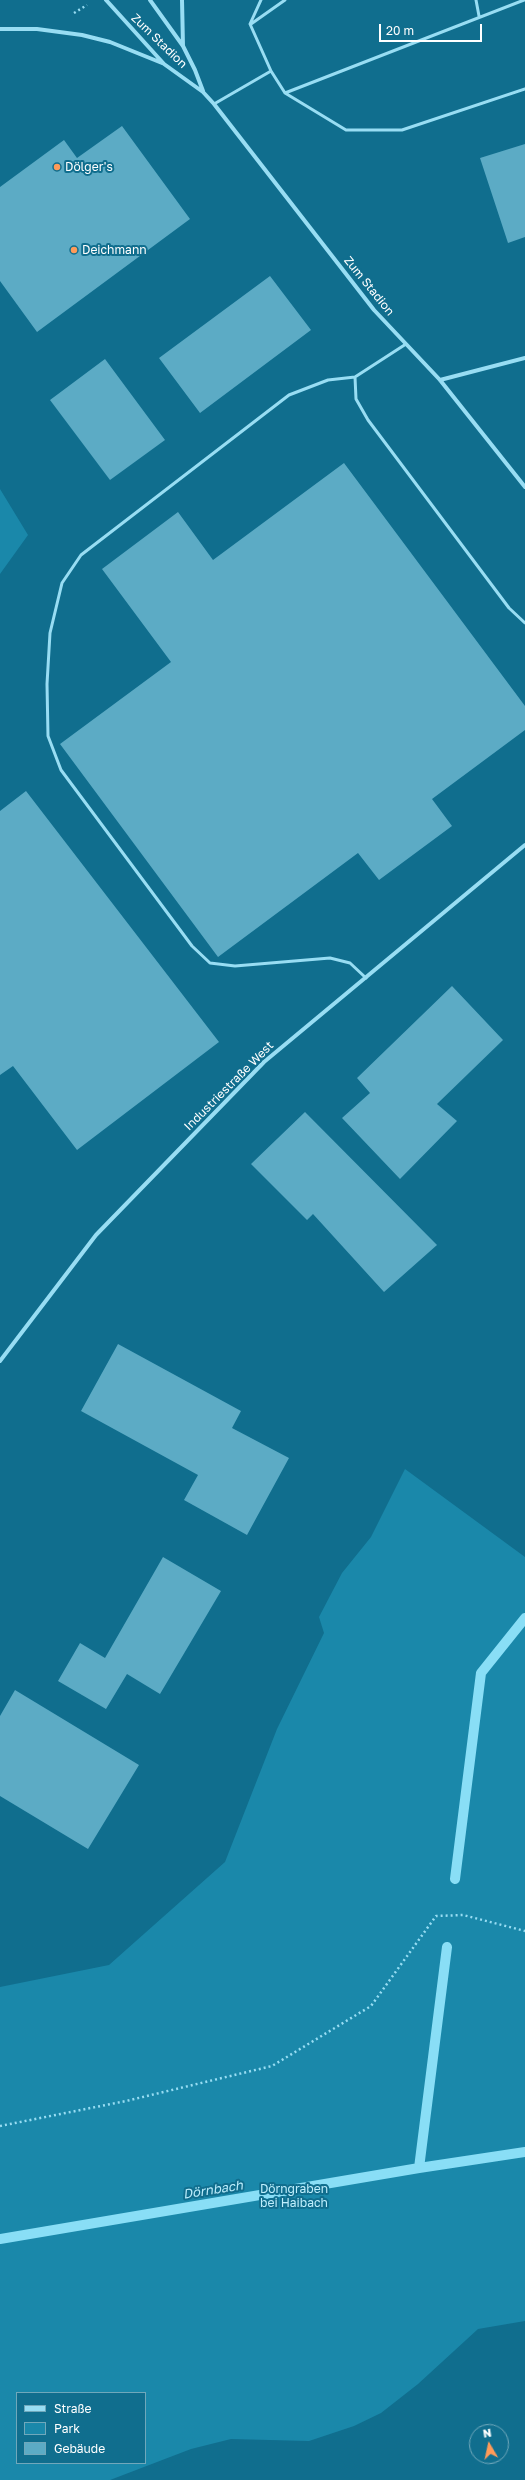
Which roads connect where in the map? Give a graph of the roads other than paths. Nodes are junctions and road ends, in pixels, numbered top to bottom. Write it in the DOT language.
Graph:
graph roads {
  1 [pos="106,0"];
  2 [pos="150,0"];
  3 [pos="182,0"];
  4 [pos="261,0"];
  5 [pos="285,0"];
  6 [pos="476,0"];
  7 [pos="524,0"];
  8 [pos="479,16"];
  9 [pos="250,24"];
  10 [pos="0,29"];
  11 [pos="183,46"];
  12 [pos="164,64"];
  13 [pos="271,71"];
  14 [pos="525,89"];
  15 [pos="203,92"];
  16 [pos="285,93"];
  17 [pos="214,104"];
  18 [pos="406,344"];
  19 [pos="525,358"];
  20 [pos="355,377"];
  21 [pos="440,380"];
  22 [pos="525,487"];
  23 [pos="525,623"];
  24 [pos="525,845"];
  25 [pos="366,978"];
  26 [pos="0,1360"];
  1 -- 12 [label="street, Zum Stadion"];
  2 -- 11 [label="street, Zum Stadion"];
  3 -- 11 [label="street"];
  4 -- 9 [label="lane"];
  5 -- 9 [label="lane"];
  6 -- 8 [label="lane"];
  7 -- 8 [label="lane"];
  8 -- 16 [label="lane"];
  9 -- 13 [label="lane"];
  10 -- 12 [label="street"];
  11 -- 15 [label="street, Zum Stadion"];
  12 -- 15 [label="street, Zum Stadion"];
  13 -- 16 [label="lane"];
  13 -- 17 [label="lane"];
  14 -- 16 [label="lane"];
  15 -- 17 [label="street, Zum Stadion"];
  17 -- 18 [label="street, Zum Stadion"];
  18 -- 20 [label="lane"];
  18 -- 21 [label="street, Zum Stadion"];
  19 -- 21 [label="street"];
  20 -- 23 [label="lane"];
  20 -- 25 [label="lane"];
  21 -- 22 [label="street, Zum Stadion"];
  24 -- 25 [label="street, Industriestraße West"];
  25 -- 26 [label="street, Industriestraße West"];
}
